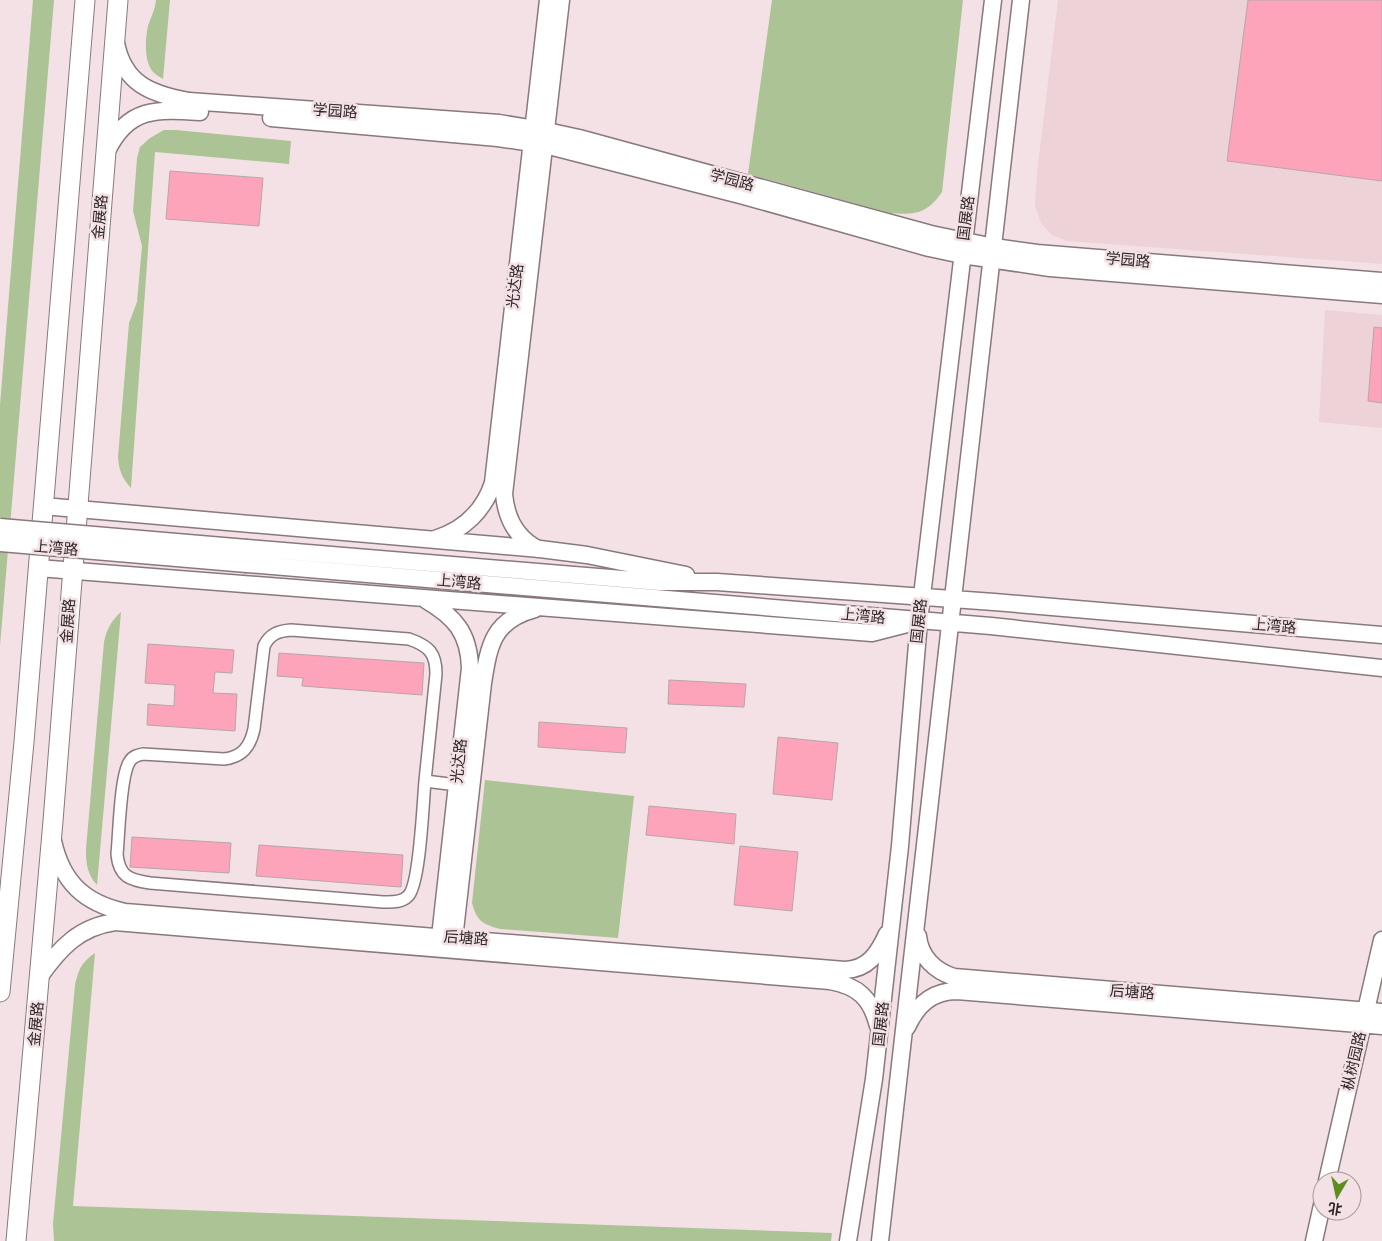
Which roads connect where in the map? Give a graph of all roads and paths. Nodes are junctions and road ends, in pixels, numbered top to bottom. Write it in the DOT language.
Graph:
graph roads {
  1 [pos="85,0"];
  2 [pos="118,0"];
  3 [pos="548,0"];
  4 [pos="561,0"];
  5 [pos="993,0"];
  6 [pos="1021,0"];
  7 [pos="115,36"];
  8 [pos="539,137"];
  9 [pos="105,156"];
  10 [pos="962,249"];
  11 [pos="993,254"];
  12 [pos="1382,281"];
  13 [pos="1382,295"];
  14 [pos="43,506"];
  15 [pos="77,508"];
  16 [pos="0,527"];
  17 [pos="431,540"];
  18 [pos="0,543"];
  19 [pos="540,550"];
  20 [pos="247,556"];
  21 [pos="38,568"];
  22 [pos="72,570"];
  23 [pos="717,582"];
  24 [pos="416,598"];
  25 [pos="922,598"];
  26 [pos="954,600"];
  27 [pos="542,607"];
  28 [pos="919,621"];
  29 [pos="951,624"];
  30 [pos="1382,635"];
  31 [pos="1382,668"];
  32 [pos="425,781"];
  33 [pos="457,785"];
  34 [pos="52,837"];
  35 [pos="892,921"];
  36 [pos="917,923"];
  37 [pos="1382,940"];
  38 [pos="446,943"];
  39 [pos="1382,968"];
  40 [pos="40,976"];
  41 [pos="0,992"];
  42 [pos="1372,1018"];
  43 [pos="880,1033"];
  44 [pos="905,1033"];
  45 [pos="1330,1171"];
  46 [pos="1336,1171"];
  47 [pos="1318,1221"];
  48 [pos="1325,1221"];
  49 [pos="16,1241"];
  50 [pos="848,1241"];
  51 [pos="880,1241"];
  52 [pos="1314,1241"];
  53 [pos="1321,1241"];
  1 -- 14 [label="main road"];
  2 -- 7 [label="main road, 金展路"];
  3 -- 8 [label="street, 光达路"];
  4 -- 8 [label="street, 光达路"];
  5 -- 10 [label="street, 国展路"];
  6 -- 11 [label="street, 国展路"];
  7 -- 8 [label="street, 学园路"];
  7 -- 9 [label="main road, 金展路"];
  8 -- 9 [label="street, 学园路"];
  8 -- 10 [label="street, 学园路"];
  8 -- 17 [label="street, 光达路"];
  8 -- 19 [label="street, 光达路"];
  9 -- 15 [label="main road, 金展路"];
  10 -- 11 [label="street, 学园路"];
  10 -- 25 [label="street, 国展路"];
  11 -- 12 [label="street, 学园路"];
  11 -- 13 [label="street, 学园路"];
  11 -- 26 [label="street, 国展路"];
  14 -- 15 [label="street, 上湾路"];
  14 -- 21 [label="main road"];
  15 -- 17 [label="street, 上湾路"];
  15 -- 22 [label="main road, 金展路"];
  16 -- 20 [label="street, 上湾路, bridge"];
  17 -- 19 [label="street, 上湾路"];
  18 -- 20 [label="street, 上湾路, bridge"];
  19 -- 23 [label="street, 上湾路"];
  20 -- 23 [label="street, 上湾路"];
  20 -- 28 [label="street, 上湾路"];
  21 -- 22 [label="street, 上湾路"];
  21 -- 41 [label="main road"];
  22 -- 24 [label="street, 上湾路"];
  22 -- 34 [label="main road, 金展路"];
  23 -- 25 [label="street, 上湾路"];
  24 -- 27 [label="street, 上湾路"];
  24 -- 33 [label="street, 光达路"];
  25 -- 26 [label="street, 上湾路"];
  25 -- 28 [label="street, 国展路"];
  26 -- 29 [label="street, 国展路"];
  26 -- 30 [label="street, 上湾路"];
  27 -- 28 [label="street, 上湾路"];
  27 -- 38 [label="street, 光达路"];
  28 -- 29 [label="street, 上湾路"];
  28 -- 35 [label="street, 国展路"];
  29 -- 31 [label="street, 上湾路"];
  29 -- 36 [label="street, 国展路"];
  32 -- 32 [label="street"];
  32 -- 33 [label="street"];
  33 -- 38 [label="street, 光达路"];
  34 -- 38 [label="street, 后塘路"];
  34 -- 40 [label="main road, 金展路"];
  35 -- 38 [label="street, 后塘路"];
  35 -- 43 [label="street, 国展路"];
  36 -- 42 [label="street, 后塘路"];
  36 -- 44 [label="street, 国展路"];
  37 -- 42 [label="street, 枞树园路"];
  38 -- 40 [label="street, 后塘路"];
  38 -- 43 [label="street, 后塘路"];
  39 -- 42 [label="street, 枞树园路"];
  40 -- 49 [label="main road, 金展路"];
  42 -- 44 [label="street, 后塘路"];
  42 -- 45 [label="street, 枞树园路"];
  42 -- 46 [label="street, 枞树园路"];
  43 -- 50 [label="street, 国展路"];
  44 -- 51 [label="street, 国展路"];
  47 -- 52 [label="street"];
  48 -- 53 [label="street"];
}
